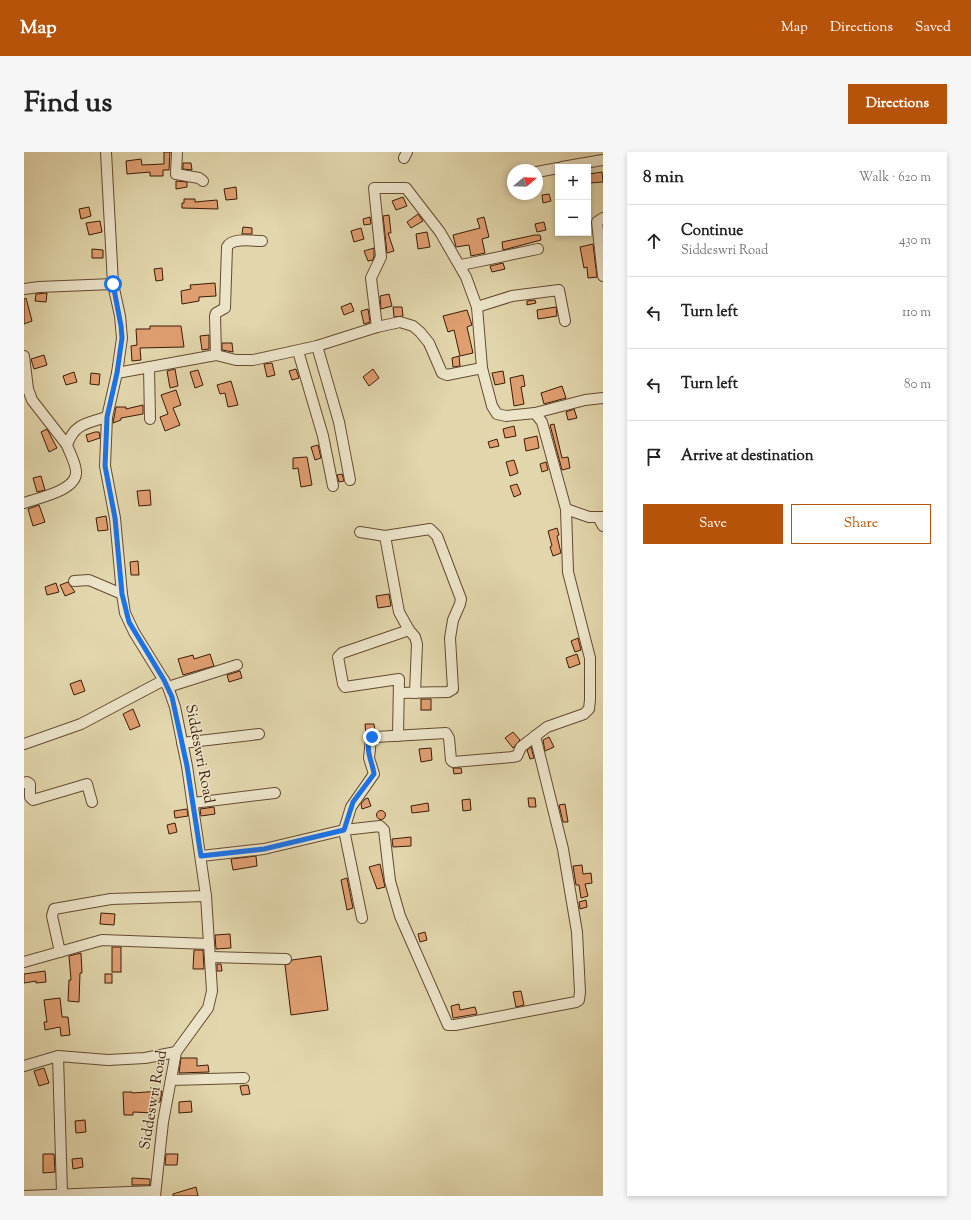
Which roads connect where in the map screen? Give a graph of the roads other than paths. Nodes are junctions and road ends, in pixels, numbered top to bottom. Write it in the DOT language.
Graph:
graph roads {
  1 [pos="106,152"];
  2 [pos="177,152"];
  3 [pos="603,160"];
  4 [pos="580,164"];
  5 [pos="555,169"];
  6 [pos="543,171"];
  7 [pos="203,181"];
  8 [pos="603,218"];
  9 [pos="262,241"];
  10 [pos="538,248"];
  11 [pos="461,265"];
  12 [pos="603,276"];
  13 [pos="113,284"];
  14 [pos="24,289"];
  15 [pos="477,307"];
  16 [pos="565,321"];
  17 [pos="377,327"];
  18 [pos="317,346"];
  19 [pos="298,351"];
  20 [pos="216,355"];
  21 [pos="24,356"];
  22 [pos="149,367"];
  23 [pos="482,368"];
  24 [pos="117,373"];
  25 [pos="26,390"];
  26 [pos="603,398"];
  27 [pos="534,413"];
  28 [pos="107,417"];
  29 [pos="150,419"];
  30 [pos="67,445"];
  31 [pos="350,480"];
  32 [pos="333,486"];
  33 [pos="24,503"];
  34 [pos="566,509"];
  35 [pos="600,517"];
  36 [pos="603,526"];
  37 [pos="360,532"];
  38 [pos="385,536"];
  39 [pos="74,581"];
  40 [pos="122,594"];
  41 [pos="409,630"];
  42 [pos="237,665"];
  43 [pos="166,684"];
  44 [pos="399,693"];
  45 [pos="415,693"];
  46 [pos="259,734"];
  47 [pos="398,736"];
  48 [pos="535,736"];
  49 [pos="182,743"];
  50 [pos="24,744"];
  51 [pos="24,783"];
  52 [pos="275,793"];
  53 [pos="92,802"];
  54 [pos="193,803"];
  55 [pos="344,830"];
  56 [pos="201,856"];
  57 [pos="206,896"];
  58 [pos="362,918"];
  59 [pos="209,944"];
  60 [pos="60,952"];
  61 [pos="210,957"];
  62 [pos="286,959"];
  63 [pos="24,962"];
  64 [pos="176,1052"];
  65 [pos="58,1056"];
  66 [pos="24,1066"];
  67 [pos="244,1078"];
  68 [pos="171,1080"];
  69 [pos="62,1193"];
  70 [pos="155,1193"];
  71 [pos="26,1196"];
  1 -- 13 [label="street, Siddeswri Road"];
  2 -- 7 [label="street"];
  3 -- 4 [label="street"];
  5 -- 6 [label="street"];
  8 -- 12 [label="street"];
  9 -- 20 [label="street"];
  10 -- 11 [label="street"];
  11 -- 15 [label="street"];
  11 -- 17 [label="street"];
  13 -- 14 [label="street"];
  13 -- 24 [label="street, Siddeswri Road"];
  15 -- 16 [label="street"];
  15 -- 23 [label="street"];
  17 -- 18 [label="street"];
  17 -- 23 [label="street"];
  18 -- 19 [label="street"];
  18 -- 31 [label="street"];
  19 -- 20 [label="street"];
  19 -- 32 [label="street"];
  20 -- 22 [label="street"];
  21 -- 25 [label="street"];
  22 -- 24 [label="street"];
  22 -- 29 [label="street"];
  23 -- 27 [label="street"];
  24 -- 28 [label="street, Siddeswri Road"];
  25 -- 30 [label="street"];
  26 -- 27 [label="street"];
  27 -- 34 [label="street"];
  28 -- 30 [label="street"];
  28 -- 40 [label="street, Siddeswri Road"];
  30 -- 33 [label="street"];
  34 -- 35 [label="street"];
  34 -- 48 [label="street"];
  35 -- 36 [label="street"];
  37 -- 38 [label="street"];
  38 -- 41 [label="street"];
  38 -- 45 [label="street"];
  39 -- 40 [label="street"];
  40 -- 43 [label="street, Siddeswri Road"];
  41 -- 44 [label="street"];
  41 -- 45 [label="street"];
  42 -- 43 [label="street"];
  43 -- 49 [label="street, Siddeswri Road"];
  43 -- 50 [label="street"];
  44 -- 45 [label="street"];
  44 -- 47 [label="street"];
  46 -- 49 [label="street"];
  47 -- 48 [label="street"];
  47 -- 55 [label="street"];
  48 -- 55 [label="street"];
  49 -- 54 [label="street, Siddeswri Road"];
  51 -- 53 [label="street"];
  52 -- 54 [label="street"];
  54 -- 56 [label="street, Siddeswri Road"];
  55 -- 56 [label="street"];
  55 -- 58 [label="street"];
  56 -- 57 [label="street, Siddeswri Road"];
  57 -- 59 [label="street, Siddeswri Road"];
  57 -- 60 [label="street"];
  59 -- 60 [label="street"];
  59 -- 61 [label="street, Siddeswri Road"];
  60 -- 63 [label="street"];
  61 -- 62 [label="street"];
  61 -- 64 [label="street, Siddeswri Road"];
  64 -- 65 [label="street"];
  64 -- 68 [label="street, Siddeswri Road"];
  65 -- 66 [label="street"];
  65 -- 69 [label="street"];
  67 -- 68 [label="street"];
  68 -- 70 [label="street, Siddeswri Road"];
  69 -- 70 [label="street"];
  69 -- 71 [label="street"];
}
